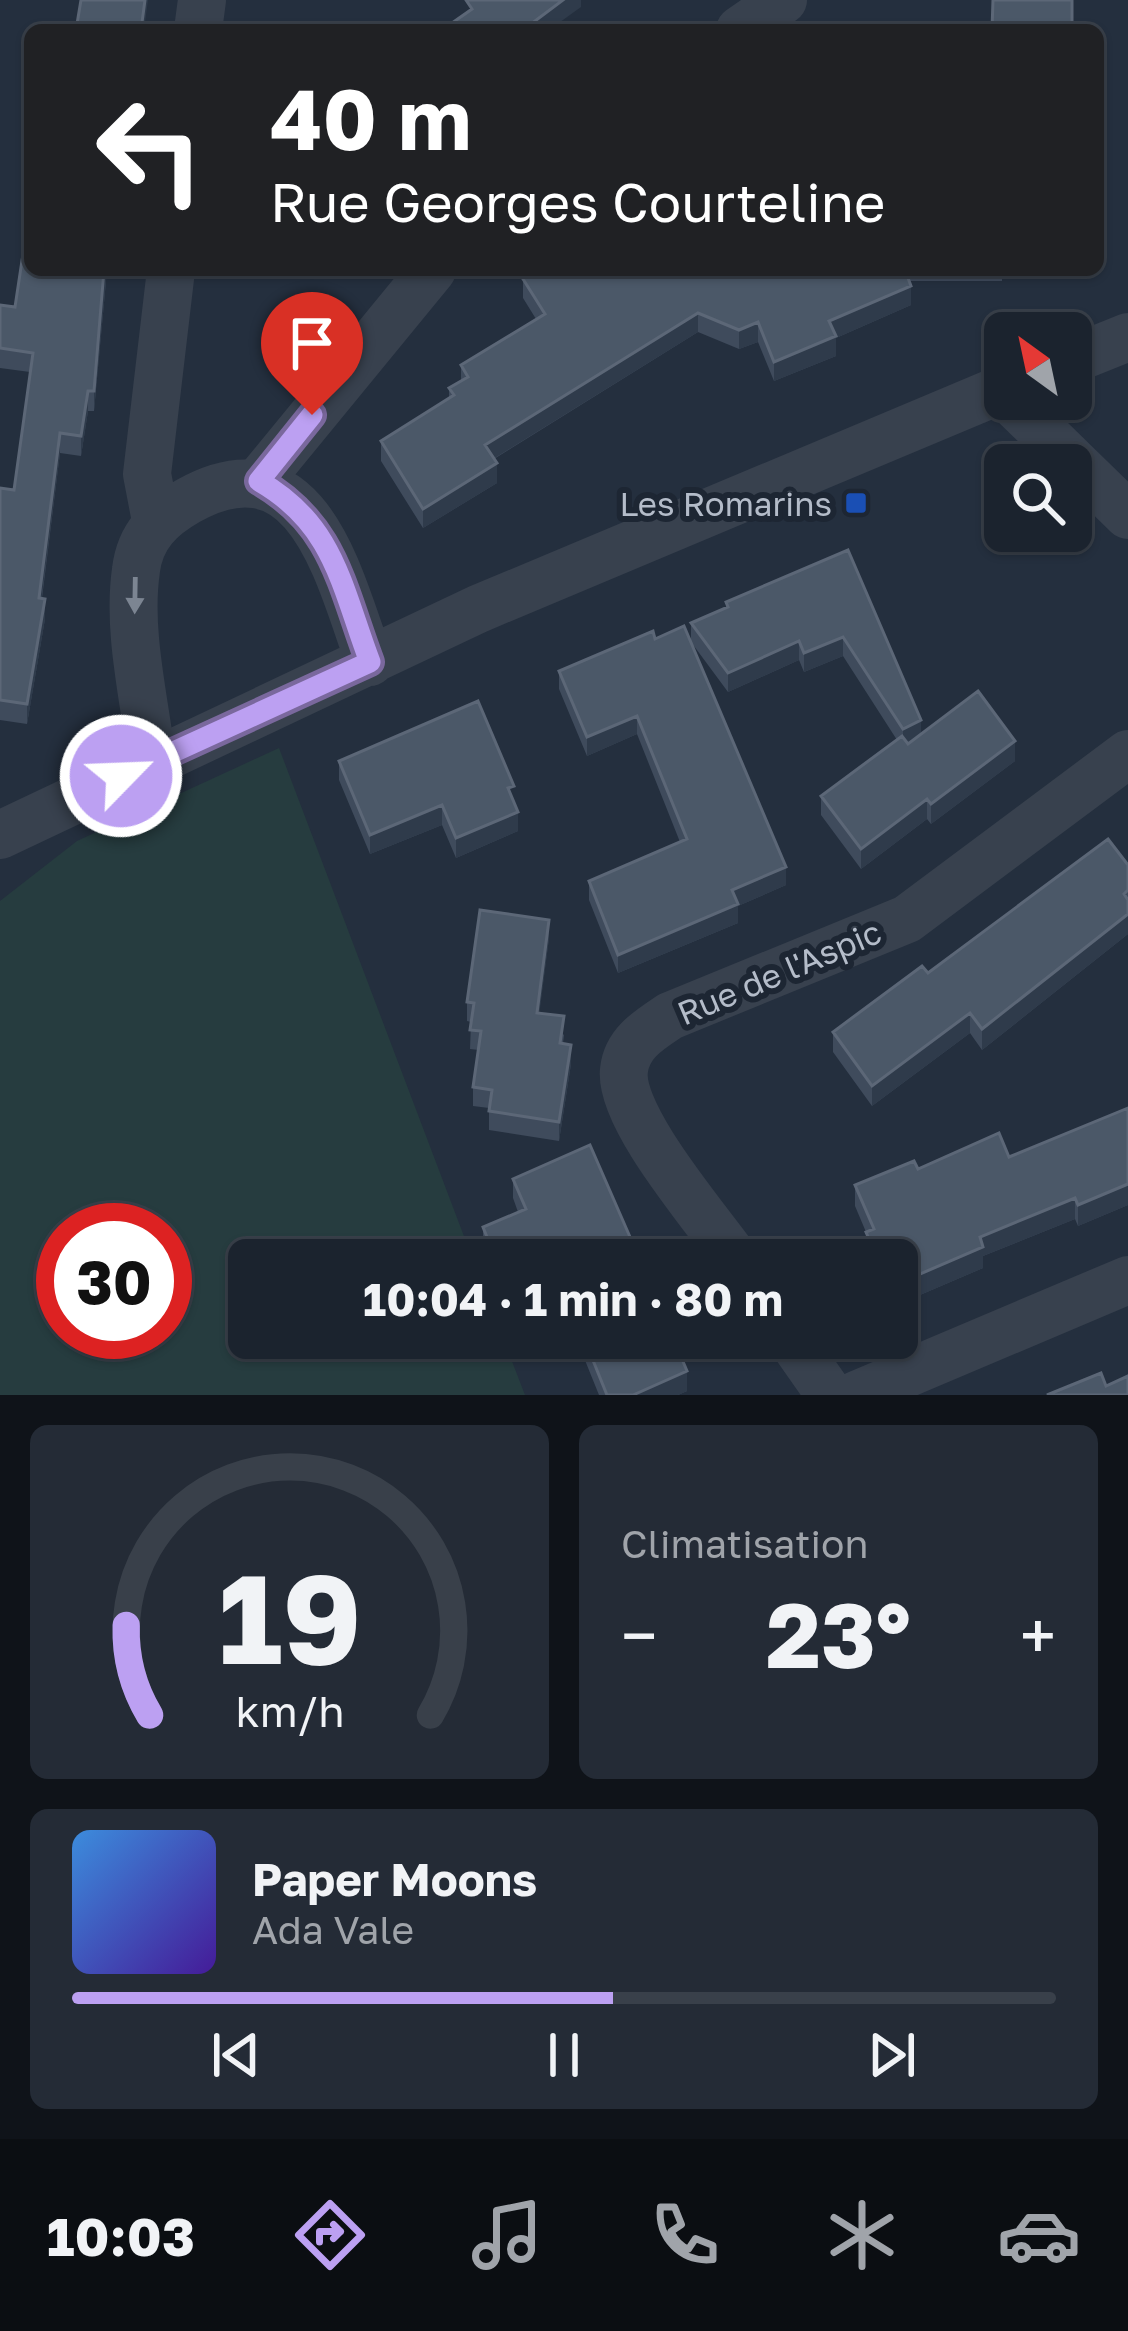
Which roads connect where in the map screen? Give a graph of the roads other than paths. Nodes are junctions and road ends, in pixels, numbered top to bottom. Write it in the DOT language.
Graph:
graph roads {
  1 [pos="782,0"];
  2 [pos="748,24"];
  3 [pos="170,276"];
  4 [pos="427,276"];
  5 [pos="1128,337"];
  6 [pos="1092,352"];
  7 [pos="984,402"];
  8 [pos="1032,420"];
  9 [pos="259,481"];
  10 [pos="1128,515"];
  11 [pos="156,520"];
  12 [pos="370,662"];
  13 [pos="1128,754"];
  14 [pos="152,762"];
  15 [pos="60,804"];
  16 [pos="0,835"];
  17 [pos="0,861"];
  18 [pos="721,1239"];
  19 [pos="1128,1280"];
  20 [pos="805,1359"];
  21 [pos="830,1395"];
  22 [pos="856,1395"];
  1 -- 2 [label="street"];
  3 -- 11 [label="street"];
  4 -- 9 [label="street"];
  5 -- 6 [label="street"];
  7 -- 12 [label="street"];
  8 -- 10 [label="street"];
  9 -- 11 [label="street"];
  9 -- 12 [label="street"];
  11 -- 14 [label="street, one-way"];
  12 -- 14 [label="street"];
  13 -- 18 [label="street, Rue de l'Aspic"];
  14 -- 15 [label="street"];
  15 -- 16 [label="street"];
  15 -- 17 [label="street"];
  19 -- 22 [label="street"];
  20 -- 21 [label="street"];
}
